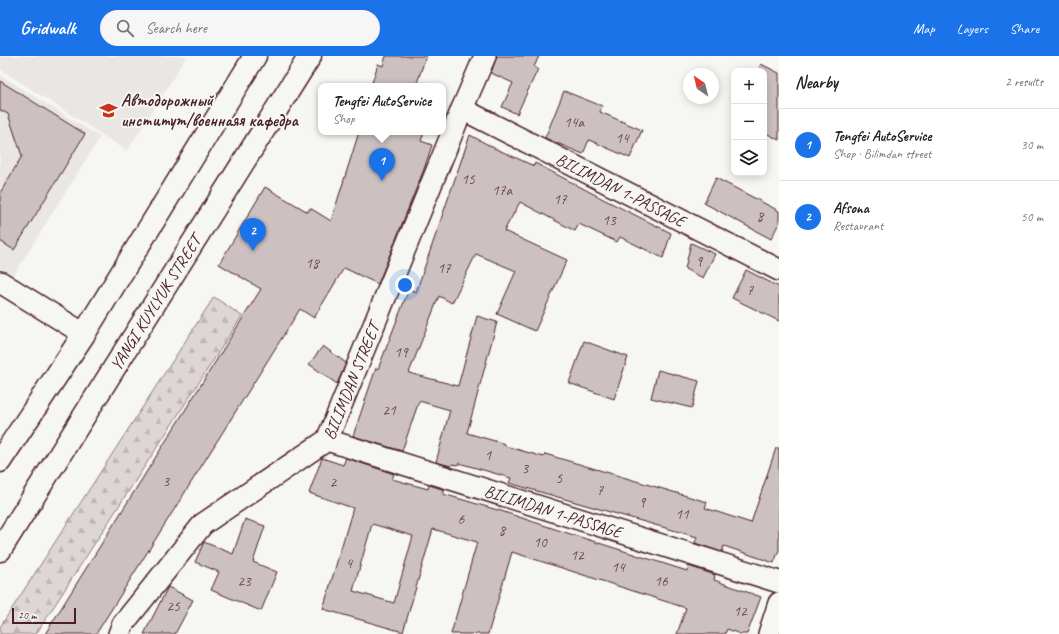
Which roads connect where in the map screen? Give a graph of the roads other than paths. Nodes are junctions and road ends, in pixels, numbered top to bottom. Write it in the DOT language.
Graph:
graph roads {
  1 [pos="255,56"];
  2 [pos="310,56"];
  3 [pos="485,56"];
  4 [pos="462,109"];
  5 [pos="779,270"];
  6 [pos="0,282"];
  7 [pos="84,334"];
  8 [pos="327,440"];
  9 [pos="0,461"];
  10 [pos="0,550"];
  11 [pos="779,582"];
  12 [pos="779,603"];
  13 [pos="119,634"];
  14 [pos="769,634"];
  1 -- 7 [label="main road"];
  2 -- 10 [label="main road, YANGI KUYLYUK STREET"];
  3 -- 4 [label="street, BILIMDAN STREET"];
  4 -- 5 [label="street, BILIMDAN 1-PASSAGE"];
  4 -- 8 [label="street, BILIMDAN STREET"];
  6 -- 7 [label="street"];
  7 -- 9 [label="main road"];
  8 -- 11 [label="street, BILIMDAN 1-PASSAGE"];
  8 -- 13 [label="street, BILIMDAN STREET"];
  12 -- 14 [label="street"];
}
